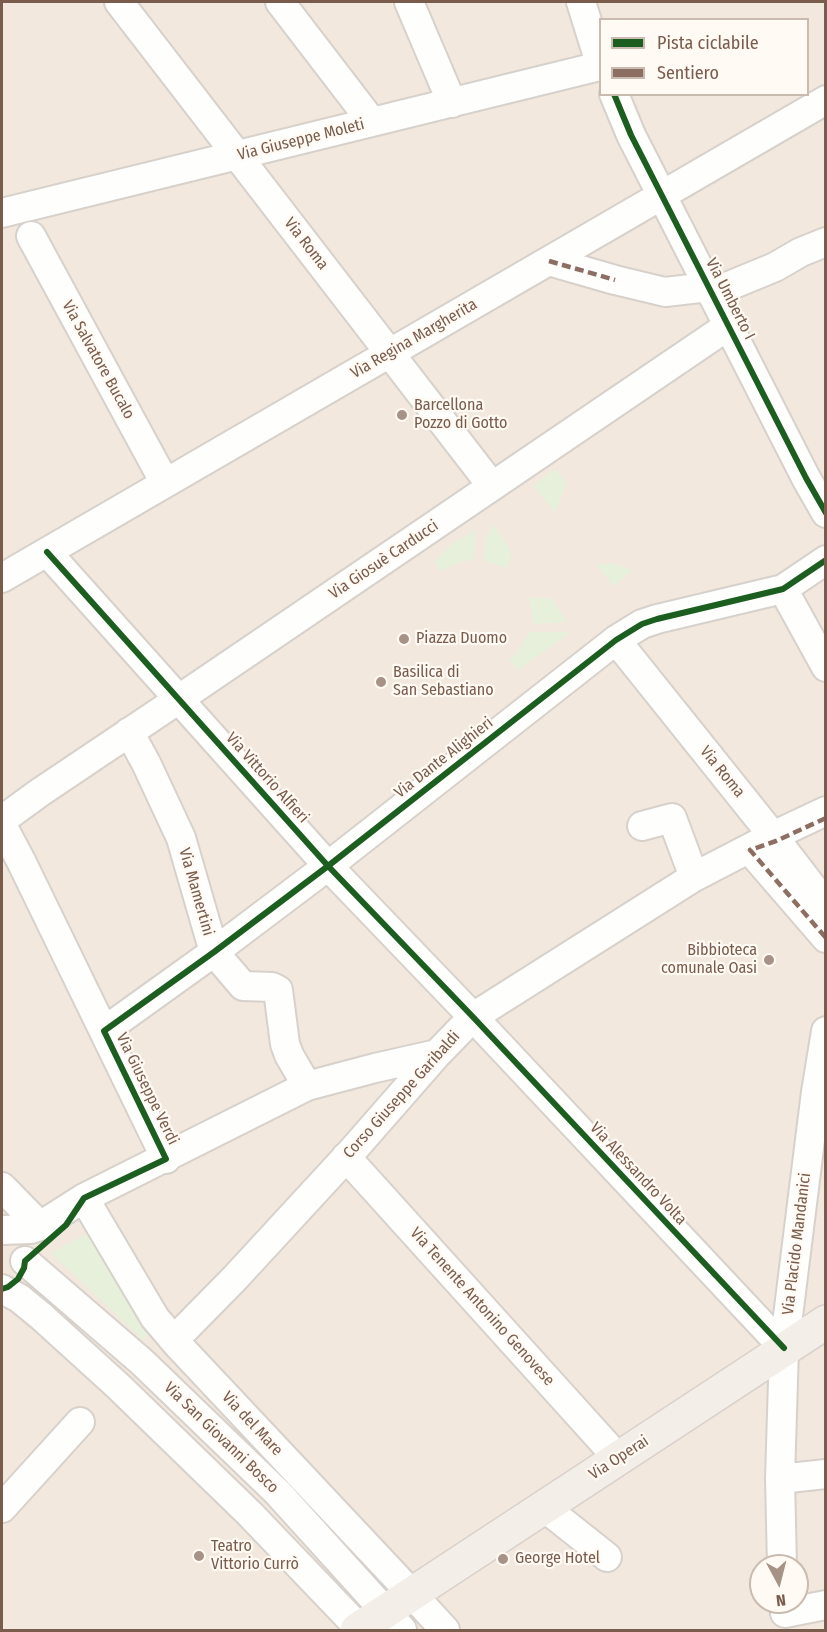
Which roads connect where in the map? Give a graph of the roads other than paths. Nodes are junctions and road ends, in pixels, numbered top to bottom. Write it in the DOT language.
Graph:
graph roads {
  1 [pos="119,2"];
  2 [pos="280,2"];
  3 [pos="409,2"];
  4 [pos="580,2"];
  5 [pos="599,62"];
  6 [pos="599,65"];
  7 [pos="615,96"];
  8 [pos="825,100"];
  9 [pos="452,103"];
  10 [pos="372,122"];
  11 [pos="238,155"];
  12 [pos="662,195"];
  13 [pos="2,213"];
  14 [pos="31,236"];
  15 [pos="825,242"];
  16 [pos="549,261"];
  17 [pos="710,290"];
  18 [pos="728,326"];
  19 [pos="389,353"];
  20 [pos="817,478"];
  21 [pos="165,483"];
  22 [pos="492,486"];
  23 [pos="825,513"];
  24 [pos="47,552"];
  25 [pos="825,560"];
  26 [pos="2,578"];
  27 [pos="783,589"];
  28 [pos="616,640"];
  29 [pos="825,667"];
  30 [pos="179,699"];
  31 [pos="129,732"];
  32 [pos="825,811"];
  33 [pos="825,818"];
  34 [pos="2,822"];
  35 [pos="642,826"];
  36 [pos="775,838"];
  37 [pos="328,866"];
  38 [pos="694,878"];
  39 [pos="825,905"];
  40 [pos="825,938"];
  41 [pos="214,952"];
  42 [pos="473,1017"];
  43 [pos="825,1031"];
  44 [pos="104,1032"];
  45 [pos="437,1054"];
  46 [pos="307,1086"];
  47 [pos="821,1092"];
  48 [pos="346,1157"];
  49 [pos="166,1159"];
  50 [pos="2,1187"];
  51 [pos="84,1198"];
  52 [pos="40,1226"];
  53 [pos="2,1230"];
  54 [pos="25,1262"];
  55 [pos="2,1289"];
  56 [pos="825,1322"];
  57 [pos="174,1340"];
  58 [pos="784,1348"];
  59 [pos="80,1422"];
  60 [pos="618,1458"];
  61 [pos="825,1474"];
  62 [pos="780,1479"];
  63 [pos="544,1507"];
  64 [pos="2,1508"];
  65 [pos="782,1554"];
  66 [pos="607,1557"];
  67 [pos="412,1594"];
  68 [pos="825,1605"];
  69 [pos="785,1615"];
  70 [pos="373,1626"];
  71 [pos="445,1630"];
  1 -- 11 [label="street, Via Roma"];
  2 -- 10 [label="street"];
  3 -- 9 [label="street"];
  4 -- 5 [label="street"];
  6 -- 9 [label="street, Via Giuseppe Moleti"];
  7 -- 12 [label="street, Via Umberto I"];
  8 -- 12 [label="street, Via Regina Margherita"];
  9 -- 10 [label="street, Via Giuseppe Moleti"];
  10 -- 11 [label="street, Via Giuseppe Moleti"];
  11 -- 13 [label="street, Via Giuseppe Moleti"];
  11 -- 19 [label="street, Via Roma"];
  12 -- 16 [label="street, Via Regina Margherita"];
  12 -- 17 [label="street, Via Umberto I"];
  14 -- 21 [label="street, Via Salvatore Bucalo"];
  15 -- 17 [label="street"];
  16 -- 17 [label="street"];
  16 -- 19 [label="street, Via Regina Margherita"];
  17 -- 18 [label="street, Via Umberto I"];
  18 -- 20 [label="street, Via Umberto I"];
  18 -- 22 [label="street, Via Giosuè Carducci"];
  19 -- 21 [label="street, Via Regina Margherita"];
  19 -- 22 [label="street, Via Roma"];
  20 -- 23 [label="street, Via Umberto I"];
  21 -- 24 [label="street, Via Regina Margherita"];
  22 -- 30 [label="street, Via Giosuè Carducci"];
  24 -- 26 [label="street, Via Regina Margherita"];
  24 -- 30 [label="street, Via Vittorio Alfieri"];
  25 -- 27 [label="street, Via Dante Alighieri"];
  27 -- 28 [label="street, Via Dante Alighieri"];
  27 -- 29 [label="street"];
  28 -- 36 [label="street, Via Roma"];
  28 -- 37 [label="street, Via Dante Alighieri"];
  30 -- 31 [label="street, Via Giosuè Carducci"];
  30 -- 37 [label="street, Via Vittorio Alfieri"];
  31 -- 34 [label="street, Via Giosuè Carducci"];
  31 -- 41 [label="street, Via Mamertini"];
  32 -- 36 [label="street, Corso Giuseppe Garibaldi"];
  33 -- 36 [label="street"];
  34 -- 44 [label="street, Via Giuseppe Verdi"];
  35 -- 38 [label="street"];
  36 -- 38 [label="street, Corso Giuseppe Garibaldi"];
  36 -- 39 [label="street, Via Roma"];
  36 -- 40 [label="street"];
  37 -- 41 [label="street, Via Dante Alighieri"];
  37 -- 42 [label="street, Via Vittorio Alfieri"];
  38 -- 42 [label="street, Corso Giuseppe Garibaldi"];
  41 -- 44 [label="street, Via Dante Alighieri"];
  41 -- 46 [label="street, Via Mamertini"];
  42 -- 45 [label="street, Corso Giuseppe Garibaldi"];
  42 -- 58 [label="street, Via Alessandro Volta"];
  43 -- 47 [label="street, Via Placido Mandanici"];
  44 -- 49 [label="street, Via Giuseppe Verdi"];
  45 -- 46 [label="street"];
  45 -- 48 [label="street, Corso Giuseppe Garibaldi"];
  46 -- 49 [label="street"];
  47 -- 58 [label="street, Via Placido Mandanici"];
  48 -- 57 [label="street, Corso Giuseppe Garibaldi"];
  48 -- 60 [label="street, Via Tenente Antonino Genovese"];
  49 -- 51 [label="street"];
  50 -- 52 [label="street"];
  51 -- 52 [label="street"];
  51 -- 54 [label="street"];
  51 -- 57 [label="street, Via del Mare"];
  52 -- 53 [label="street"];
  53 -- 54 [label="street"];
  54 -- 55 [label="street"];
  54 -- 70 [label="street, Via San Giovanni Bosco"];
  55 -- 70 [label="street, Via San Giovanni Bosco"];
  56 -- 58 [label="main road, Via Operai"];
  57 -- 67 [label="street, Via del Mare"];
  58 -- 60 [label="main road, Via Operai"];
  58 -- 62 [label="street, Via Placido Mandanici"];
  59 -- 64 [label="street"];
  60 -- 63 [label="main road, Via Operai"];
  61 -- 62 [label="street"];
  62 -- 65 [label="street, Via Placido Mandanici"];
  63 -- 66 [label="street"];
  63 -- 67 [label="main road, Via Operai"];
  67 -- 70 [label="main road, Via Operai"];
  67 -- 71 [label="street, Via del Mare"];
  68 -- 69 [label="street"];
}
